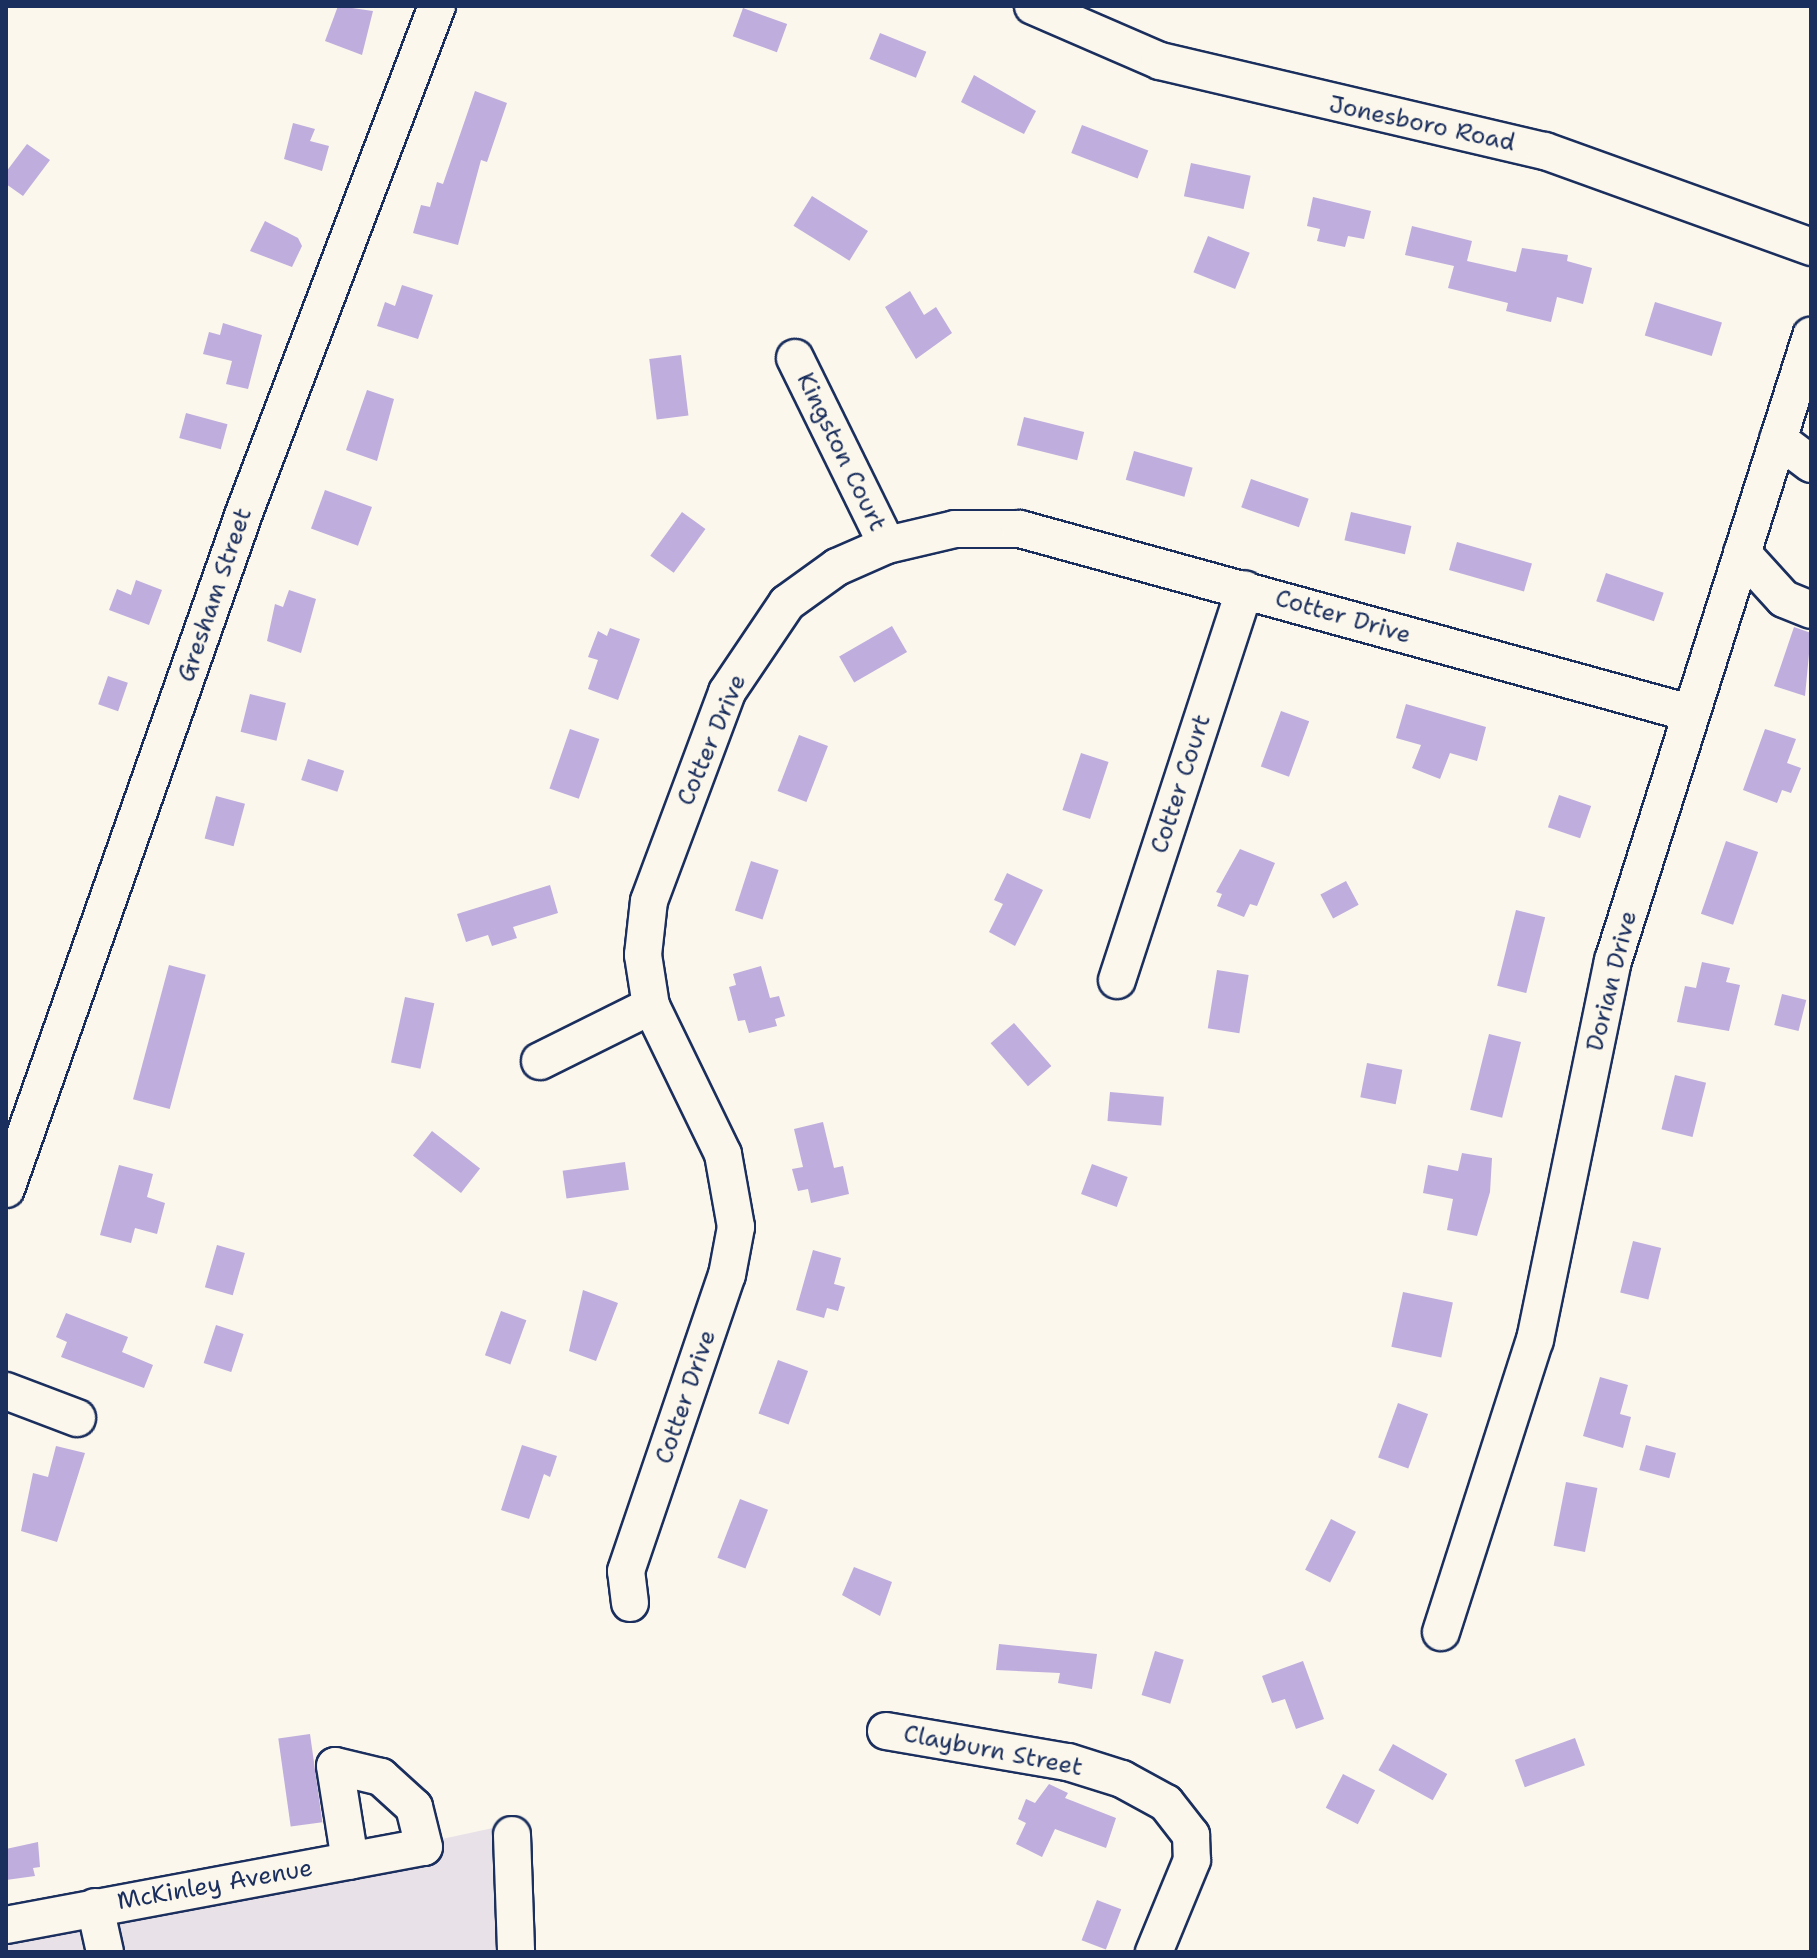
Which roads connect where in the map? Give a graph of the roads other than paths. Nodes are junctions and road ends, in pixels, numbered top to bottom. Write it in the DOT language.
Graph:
graph roads {
  1 [pos="437,6"];
  2 [pos="1033,6"];
  3 [pos="1811,247"];
  4 [pos="1811,336"];
  5 [pos="795,358"];
  6 [pos="1778,439"];
  7 [pos="1811,464"];
  8 [pos="887,545"];
  9 [pos="1742,553"];
  10 [pos="1245,589"];
  11 [pos="1811,610"];
  12 [pos="1690,713"];
  13 [pos="1117,980"];
  14 [pos="651,1006"];
  15 [pos="540,1061"];
  16 [pos="6,1189"];
  17 [pos="6,1391"];
  18 [pos="77,1418"];
  19 [pos="630,1603"];
  20 [pos="1441,1632"];
  21 [pos="886,1731"];
  22 [pos="512,1835"];
  23 [pos="350,1861"];
  24 [pos="95,1907"];
  25 [pos="6,1925"];
  26 [pos="105,1952"];
  27 [pos="516,1952"];
  28 [pos="1154,1952"];
  1 -- 16 [label="street, Gresham Street"];
  2 -- 3 [label="street, Jonesboro Road"];
  4 -- 6 [label="street, Dorian Drive"];
  5 -- 8 [label="street, Kingston Court"];
  6 -- 7 [label="street"];
  6 -- 9 [label="street, Dorian Drive"];
  8 -- 10 [label="street, Cotter Drive"];
  8 -- 14 [label="street, Cotter Drive"];
  9 -- 11 [label="street"];
  9 -- 12 [label="street, Dorian Drive"];
  10 -- 12 [label="street, Cotter Drive"];
  10 -- 13 [label="street, Cotter Court"];
  12 -- 20 [label="street, Dorian Drive"];
  14 -- 15 [label="street"];
  14 -- 19 [label="street, Cotter Drive"];
  17 -- 18 [label="street"];
  21 -- 28 [label="street, Clayburn Street"];
  22 -- 27 [label="street"];
  23 -- 23 [label="street, McKinley Avenue"];
  23 -- 24 [label="street, McKinley Avenue"];
  24 -- 25 [label="street, McKinley Avenue"];
  24 -- 26 [label="street"];
}
